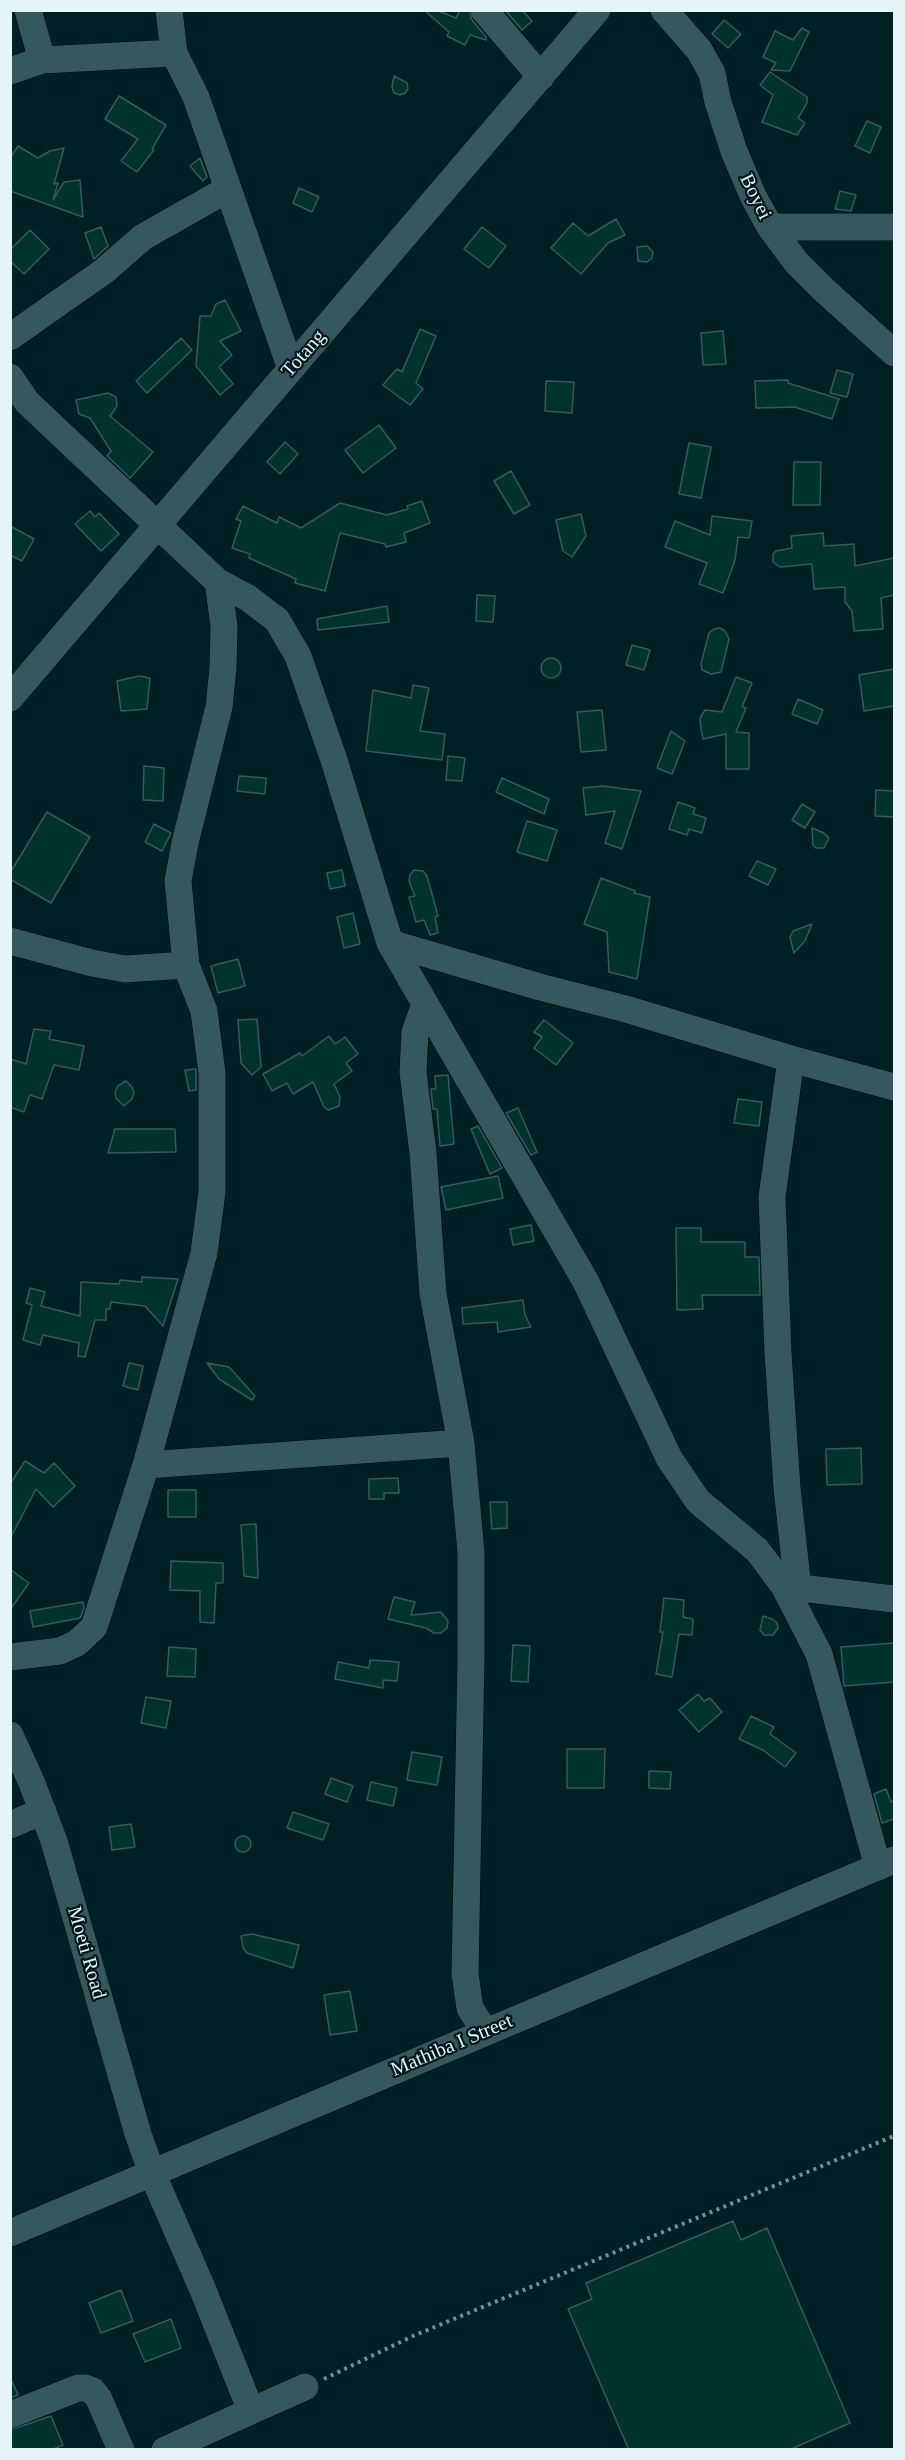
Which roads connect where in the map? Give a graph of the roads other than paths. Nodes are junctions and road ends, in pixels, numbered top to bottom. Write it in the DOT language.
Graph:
graph roads {
  1 [pos="28,10"];
  2 [pos="169,10"];
  3 [pos="484,10"];
  4 [pos="597,10"];
  5 [pos="664,10"];
  6 [pos="174,53"];
  7 [pos="42,60"];
  8 [pos="10,71"];
  9 [pos="541,77"];
  10 [pos="228,189"];
  11 [pos="770,227"];
  12 [pos="894,227"];
  13 [pos="10,337"];
  14 [pos="894,353"];
  15 [pos="291,369"];
  16 [pos="10,377"];
  17 [pos="159,526"];
  18 [pos="218,582"];
  19 [pos="10,698"];
  20 [pos="10,941"];
  21 [pos="390,943"];
  22 [pos="186,965"];
  23 [pos="425,1004"];
  24 [pos="791,1059"];
  25 [pos="894,1087"];
  26 [pos="461,1443"];
  27 [pos="146,1465"];
  28 [pos="791,1587"];
  29 [pos="894,1599"];
  30 [pos="10,1657"];
  31 [pos="10,1735"];
  32 [pos="43,1811"];
  33 [pos="10,1825"];
  34 [pos="886,1864"];
  35 [pos="485,2032"];
  36 [pos="152,2174"];
  37 [pos="10,2233"];
  38 [pos="305,2387"];
  39 [pos="251,2411"];
  40 [pos="10,2415"];
  41 [pos="121,2450"];
  42 [pos="165,2450"];
  1 -- 7 [label="street"];
  2 -- 6 [label="street"];
  3 -- 9 [label="street"];
  4 -- 9 [label="street, Totang"];
  5 -- 11 [label="street, Boyei"];
  6 -- 7 [label="street"];
  6 -- 10 [label="street"];
  7 -- 8 [label="street"];
  9 -- 15 [label="street, Totang"];
  10 -- 13 [label="street"];
  10 -- 15 [label="street"];
  11 -- 12 [label="street"];
  11 -- 14 [label="street, Boyei"];
  15 -- 17 [label="street, Totang"];
  16 -- 17 [label="street"];
  17 -- 18 [label="street"];
  17 -- 19 [label="street, Totang"];
  18 -- 21 [label="street"];
  18 -- 22 [label="street"];
  20 -- 22 [label="street"];
  21 -- 23 [label="street"];
  21 -- 24 [label="street"];
  22 -- 27 [label="street"];
  23 -- 26 [label="street"];
  23 -- 28 [label="street"];
  24 -- 25 [label="street"];
  24 -- 28 [label="street"];
  26 -- 27 [label="street"];
  26 -- 35 [label="street"];
  27 -- 30 [label="street"];
  28 -- 29 [label="street"];
  28 -- 34 [label="street"];
  31 -- 32 [label="street, Moeti Road"];
  32 -- 33 [label="street"];
  32 -- 36 [label="street, Moeti Road"];
  34 -- 35 [label="street, Mathiba I Street"];
  35 -- 36 [label="street, Mathiba I Street"];
  36 -- 37 [label="street, Mathiba I Street"];
  36 -- 39 [label="street, Moeti Road"];
  38 -- 39 [label="street"];
  39 -- 42 [label="street"];
  40 -- 41 [label="street"];
}
